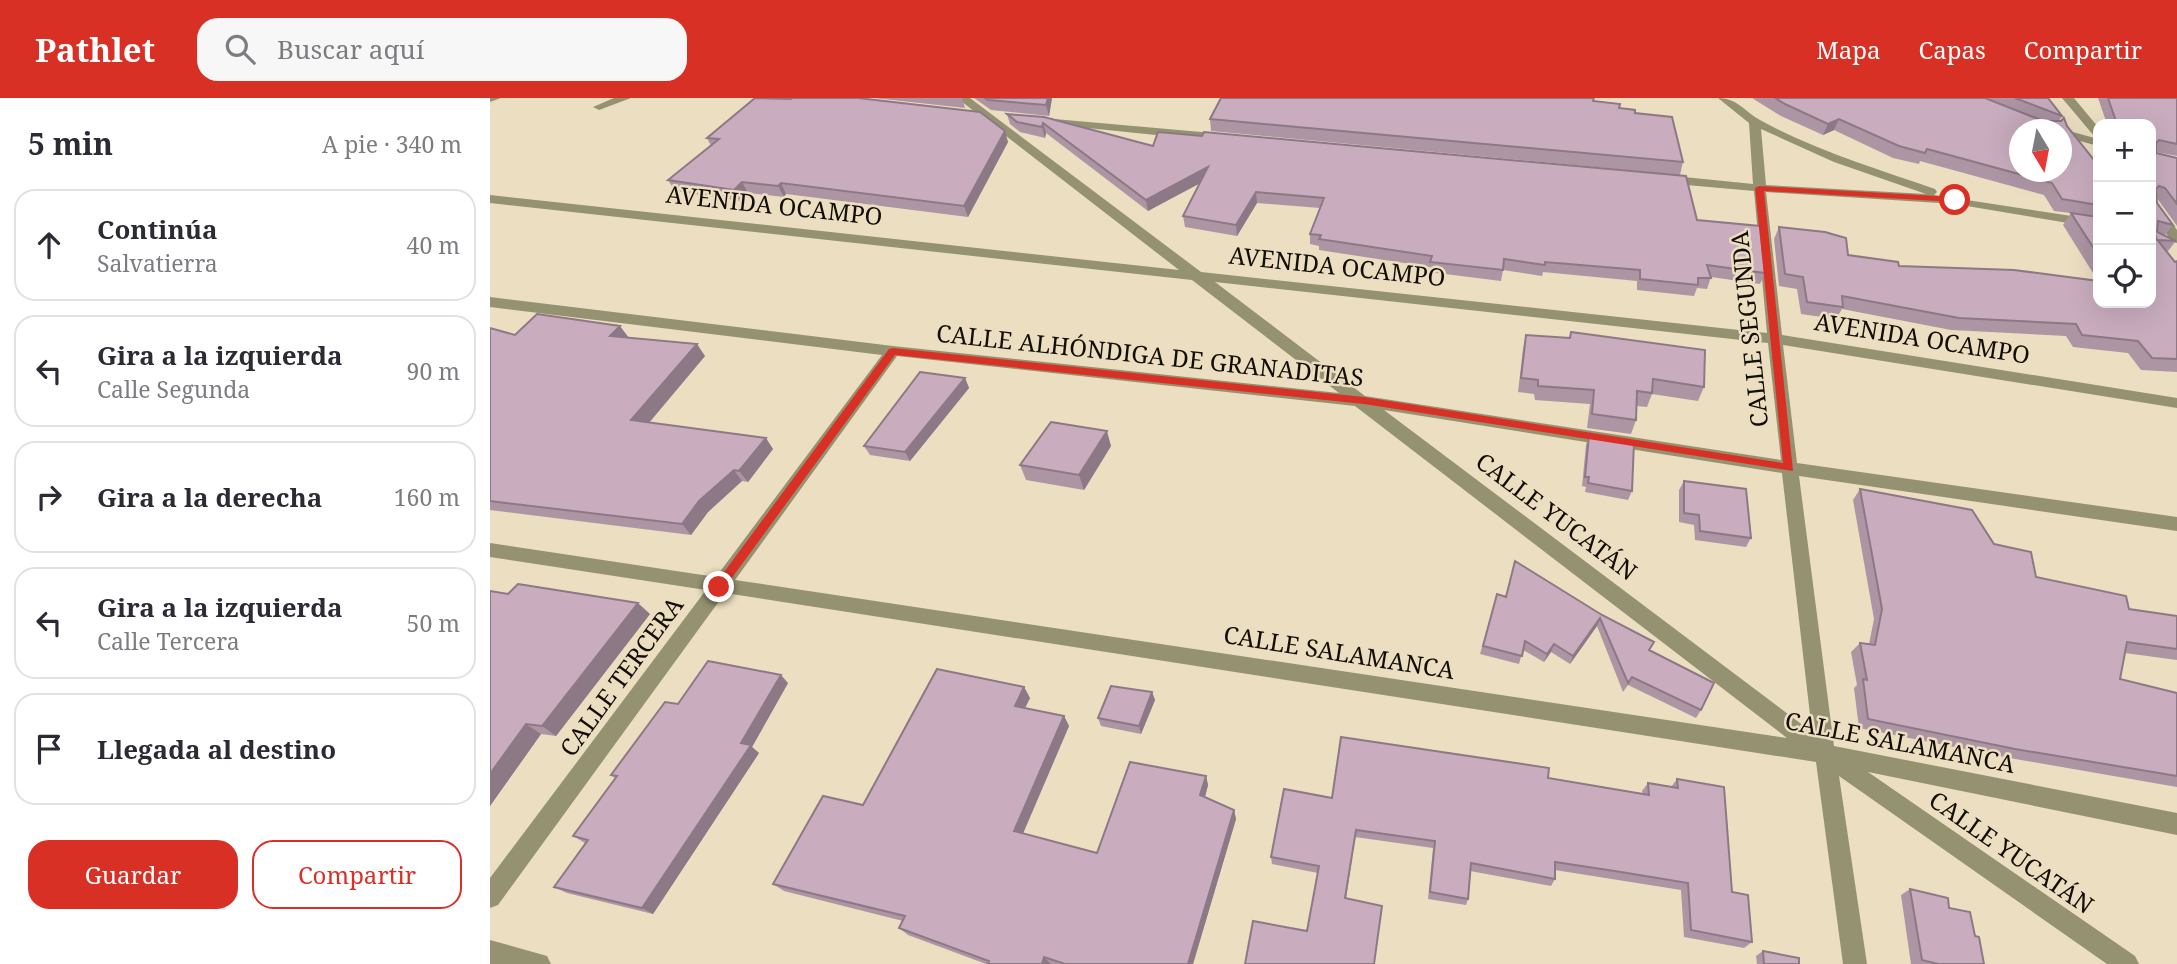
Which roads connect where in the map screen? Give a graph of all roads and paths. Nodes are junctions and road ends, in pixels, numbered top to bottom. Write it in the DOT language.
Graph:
graph roads {
  1 [pos="625,98"];
  2 [pos="1724,98"];
  3 [pos="2068,98"];
  4 [pos="959,105"];
  5 [pos="599,107"];
  6 [pos="983,116"];
  7 [pos="1011,118"];
  8 [pos="1025,120"];
  9 [pos="1755,122"];
  10 [pos="2093,128"];
  11 [pos="2072,136"];
  12 [pos="1233,139"];
  13 [pos="2093,142"];
  14 [pos="1648,178"];
  15 [pos="1759,188"];
  16 [pos="490,199"];
  17 [pos="1955,200"];
  18 [pos="2156,211"];
  19 [pos="2093,223"];
  20 [pos="2177,239"];
  21 [pos="2160,241"];
  22 [pos="2177,248"];
  23 [pos="1191,274"];
  24 [pos="490,302"];
  25 [pos="1775,339"];
  26 [pos="893,351"];
  27 [pos="1364,401"];
  28 [pos="2177,403"];
  29 [pos="1789,468"];
  30 [pos="2177,524"];
  31 [pos="490,551"];
  32 [pos="719,587"];
  33 [pos="1823,753"];
  34 [pos="2177,824"];
  35 [pos="490,897"];
  36 [pos="490,952"];
  37 [pos="539,964"];
  38 [pos="1855,964"];
  39 [pos="2127,964"];
  1 -- 5 [label="street"];
  2 -- 9 [label="street"];
  3 -- 10 [label="street"];
  4 -- 6 [label="street, CALLE YUCATÁN"];
  6 -- 7 [label="street"];
  6 -- 23 [label="street, CALLE YUCATÁN"];
  8 -- 12 [label="street"];
  9 -- 15 [label="street, CALLE SEGUNDA"];
  9 -- 17 [label="street"];
  11 -- 13 [label="street"];
  14 -- 15 [label="street"];
  15 -- 17 [label="street"];
  15 -- 25 [label="street, CALLE SEGUNDA"];
  16 -- 23 [label="street, AVENIDA OCAMPO"];
  17 -- 19 [label="street"];
  18 -- 20 [label="street"];
  21 -- 22 [label="street"];
  23 -- 25 [label="street, AVENIDA OCAMPO"];
  23 -- 27 [label="street, CALLE YUCATÁN"];
  24 -- 26 [label="street, CALLE ALHÓNDIGA DE GRANADITAS"];
  25 -- 28 [label="street, AVENIDA OCAMPO"];
  25 -- 29 [label="street, CALLE SEGUNDA"];
  26 -- 27 [label="street, CALLE ALHÓNDIGA DE GRANADITAS"];
  26 -- 32 [label="street, CALLE TERCERA"];
  27 -- 29 [label="street, CALLE ALHÓNDIGA DE GRANADITAS"];
  27 -- 33 [label="street, CALLE YUCATÁN"];
  29 -- 30 [label="street, CALLE ALHÓNDIGA DE GRANADITAS"];
  29 -- 33 [label="street, CALLE SEGUNDA"];
  31 -- 32 [label="street, CALLE SALAMANCA"];
  32 -- 33 [label="street, CALLE SALAMANCA"];
  32 -- 35 [label="street, CALLE TERCERA"];
  33 -- 34 [label="street, CALLE SALAMANCA"];
  33 -- 38 [label="street, CALLE SEGUNDA"];
  33 -- 39 [label="street, CALLE YUCATÁN"];
  36 -- 37 [label="street"];
}
